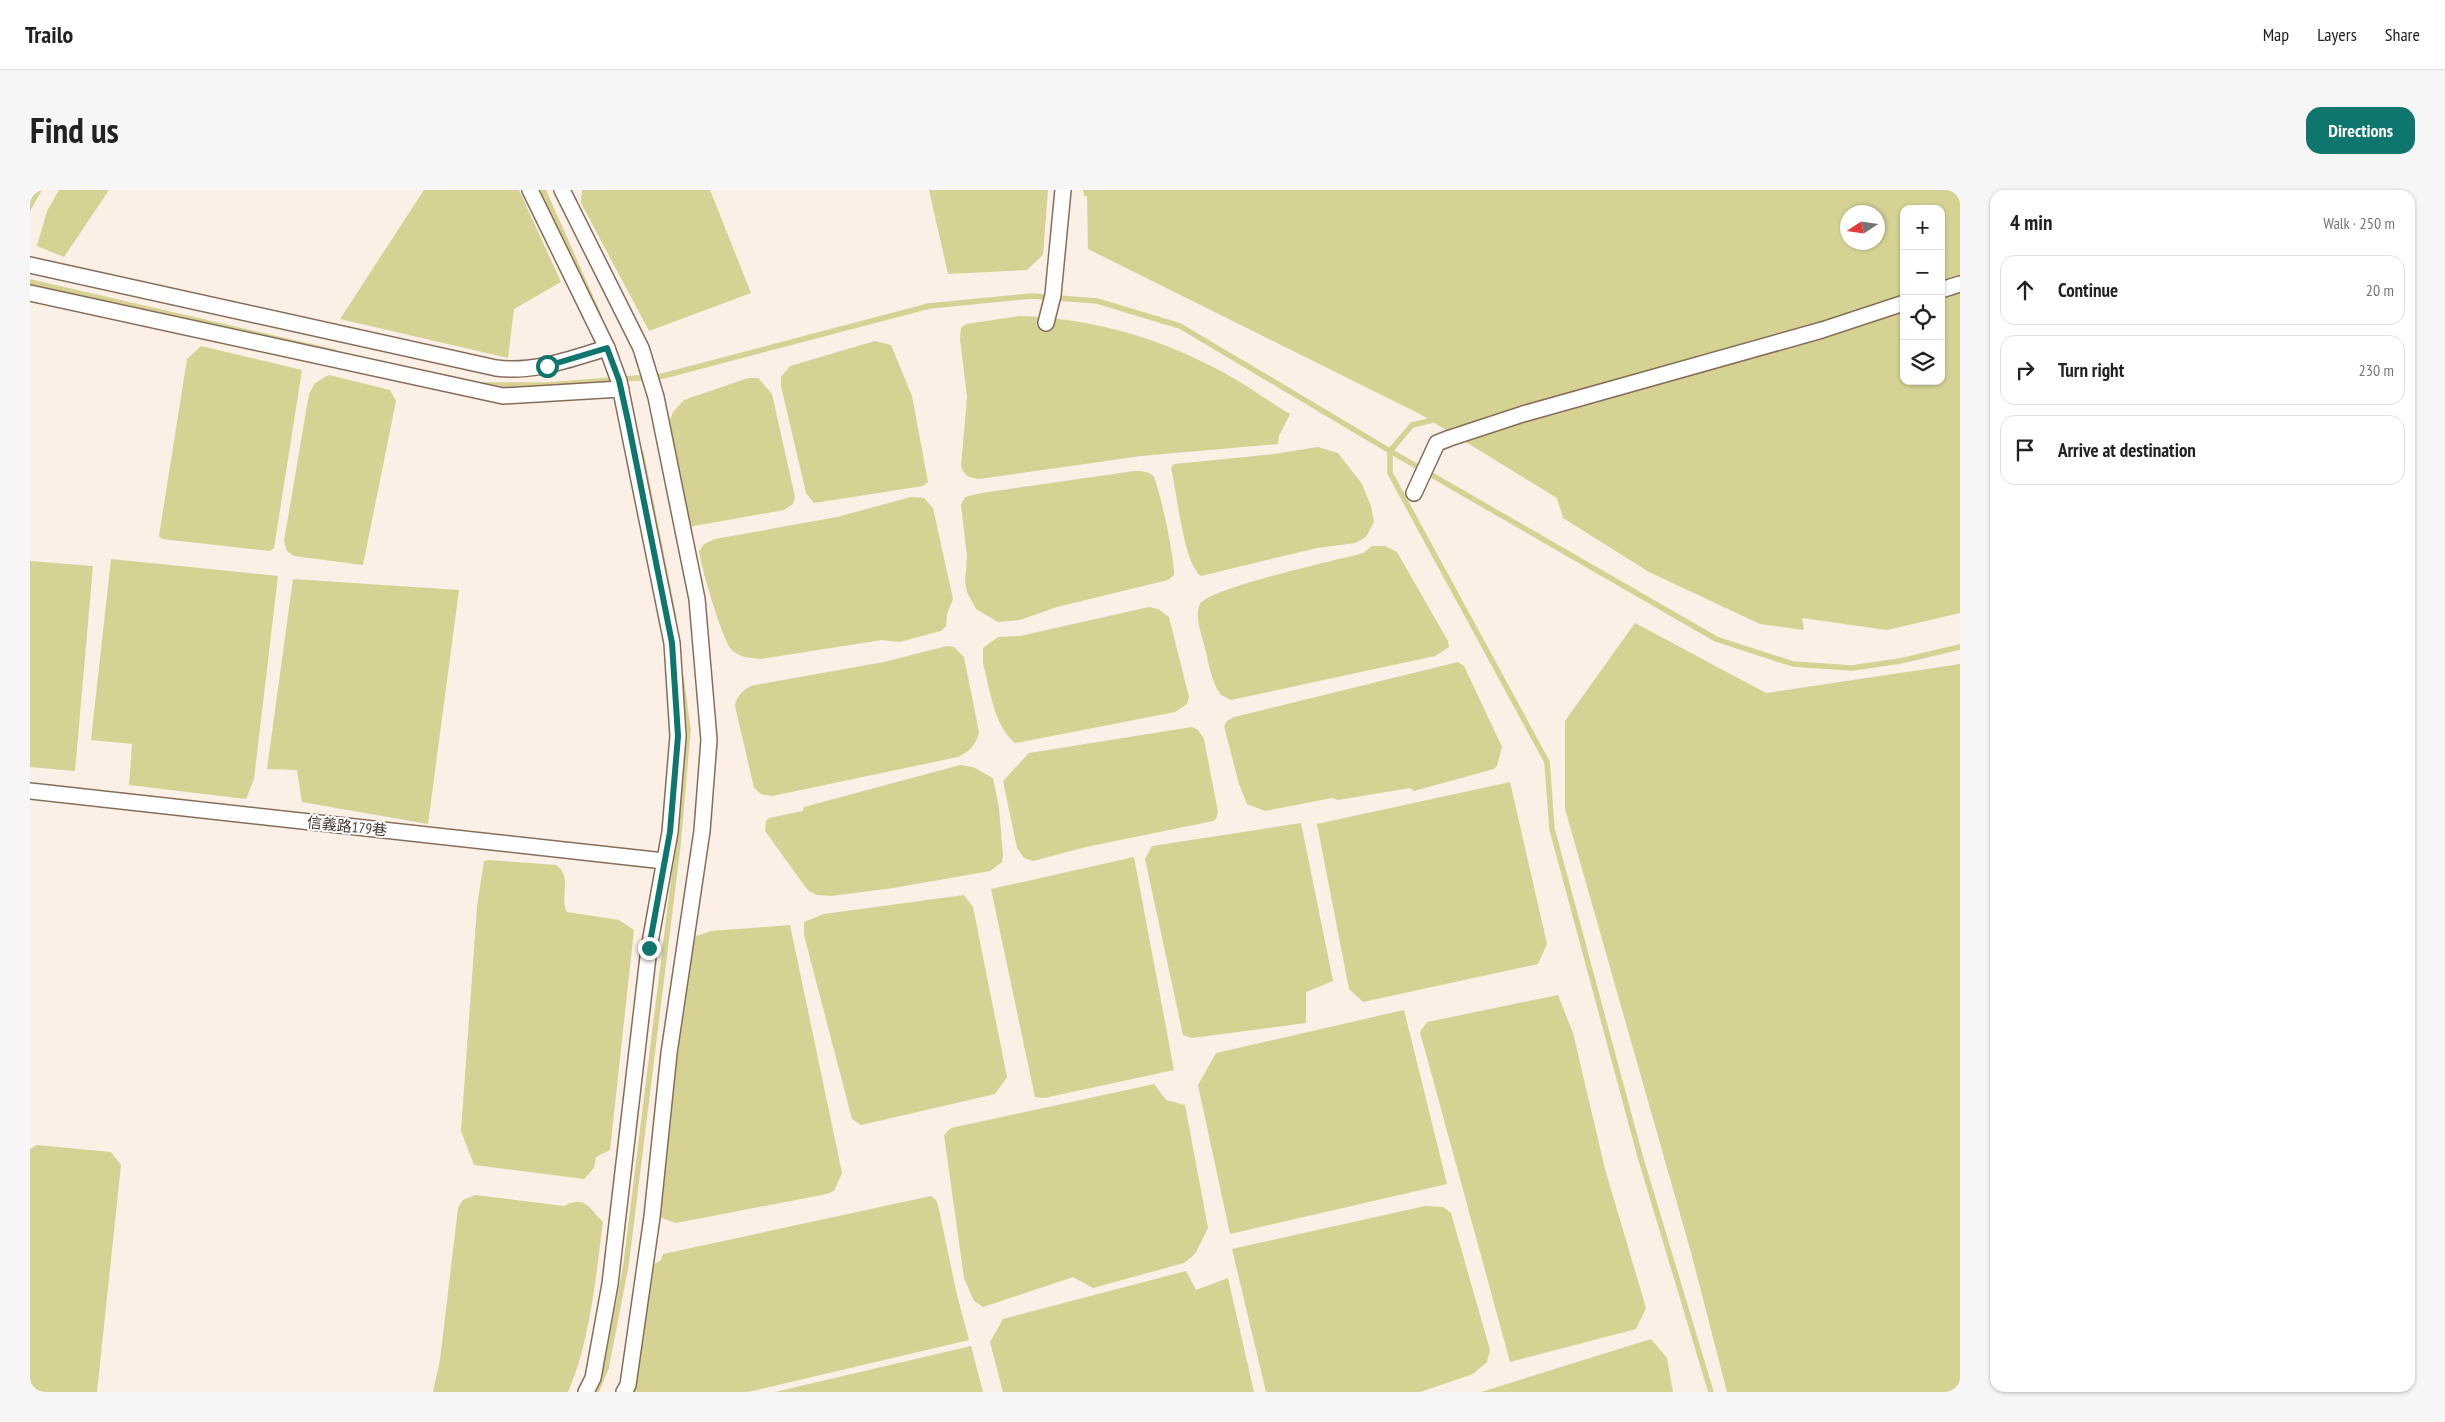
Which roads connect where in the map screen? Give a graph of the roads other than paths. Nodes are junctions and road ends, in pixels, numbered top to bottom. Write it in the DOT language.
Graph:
graph roads {
  1 [pos="530,190"];
  2 [pos="562,190"];
  3 [pos="1063,190"];
  4 [pos="30,265"];
  5 [pos="1960,284"];
  6 [pos="1945,289"];
  7 [pos="30,293"];
  8 [pos="1900,303"];
  9 [pos="1046,318"];
  10 [pos="609,354"];
  11 [pos="620,385"];
  12 [pos="1414,493"];
  13 [pos="30,791"];
  14 [pos="664,861"];
  15 [pos="586,1392"];
  16 [pos="624,1392"];
  1 -- 10 [label="street"];
  2 -- 16 [label="street"];
  3 -- 9 [label="street"];
  4 -- 10 [label="street"];
  5 -- 6 [label="street"];
  7 -- 11 [label="street"];
  8 -- 12 [label="street"];
  10 -- 11 [label="street"];
  11 -- 14 [label="street"];
  13 -- 14 [label="street, 信義路179巷"];
  14 -- 15 [label="street"];
}
